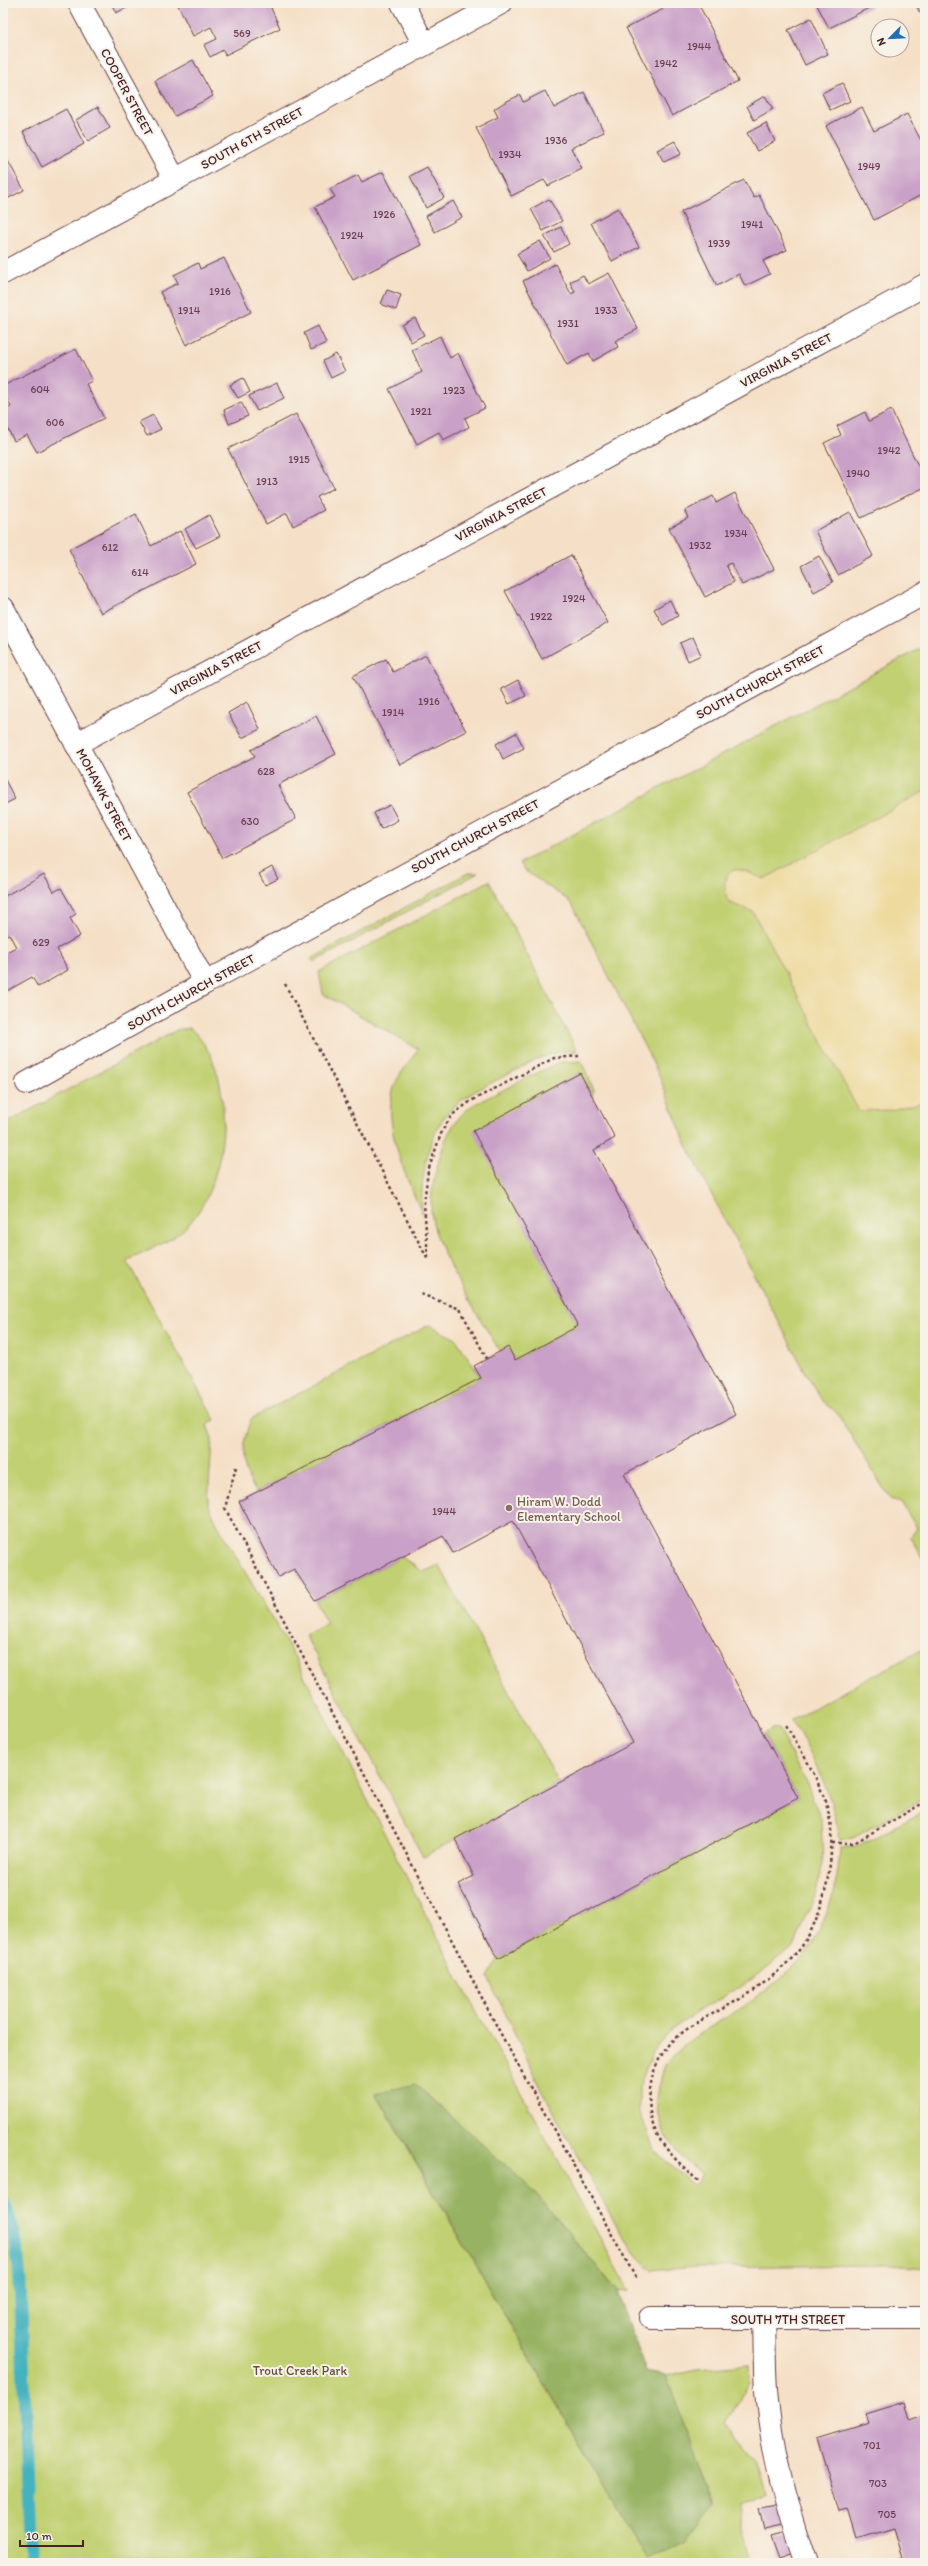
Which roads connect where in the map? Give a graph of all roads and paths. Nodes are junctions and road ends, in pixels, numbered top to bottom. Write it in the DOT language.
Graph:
graph roads {
  1 [pos="79,3"];
  2 [pos="402,3"];
  3 [pos="501,3"];
  4 [pos="424,44"];
  5 [pos="175,180"];
  6 [pos="3,273"];
  7 [pos="925,284"];
  8 [pos="925,593"];
  9 [pos="3,608"];
  10 [pos="76,744"];
  11 [pos="205,983"];
  12 [pos="285,984"];
  13 [pos="579,1056"];
  14 [pos="27,1083"];
  15 [pos="421,1294"];
  16 [pos="487,1359"];
  17 [pos="236,1467"];
  18 [pos="785,1723"];
  19 [pos="925,1802"];
  20 [pos="832,1843"];
  21 [pos="698,2181"];
  22 [pos="637,2280"];
  23 [pos="651,2318"];
  24 [pos="925,2318"];
  25 [pos="764,2319"];
  26 [pos="806,2563"];
  1 -- 5 [label="street, COOPER STREET"];
  2 -- 4 [label="street"];
  3 -- 4 [label="street, SOUTH 6TH STREET"];
  4 -- 5 [label="street, SOUTH 6TH STREET"];
  5 -- 6 [label="street, SOUTH 6TH STREET"];
  7 -- 10 [label="street, VIRGINIA STREET"];
  8 -- 11 [label="street, SOUTH CHURCH STREET"];
  9 -- 10 [label="street, MOHAWK STREET"];
  10 -- 11 [label="street, MOHAWK STREET"];
  11 -- 14 [label="street, SOUTH CHURCH STREET"];
  12 -- 13 [label="path"];
  15 -- 16 [label="path"];
  17 -- 22 [label="path"];
  18 -- 20 [label="path"];
  19 -- 20 [label="path"];
  20 -- 21 [label="path"];
  23 -- 25 [label="street, SOUTH 7TH STREET"];
  24 -- 25 [label="street, SOUTH 7TH STREET"];
  25 -- 26 [label="street"];
}
